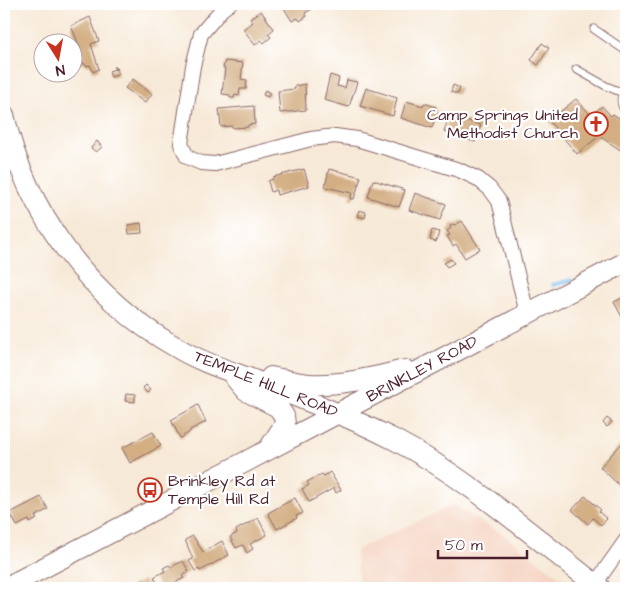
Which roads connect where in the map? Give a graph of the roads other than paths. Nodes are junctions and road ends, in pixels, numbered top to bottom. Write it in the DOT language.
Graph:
graph roads {
  1 [pos="229,4"];
  2 [pos="594,29"];
  3 [pos="626,51"];
  4 [pos="576,69"];
  5 [pos="624,91"];
  6 [pos="626,112"];
  7 [pos="4,115"];
  8 [pos="626,262"];
  9 [pos="527,313"];
  10 [pos="431,364"];
  11 [pos="227,370"];
  12 [pos="340,413"];
  13 [pos="269,448"];
  14 [pos="626,540"];
  15 [pos="598,586"];
  16 [pos="5,588"];
  1 -- 9 [label="street"];
  2 -- 3 [label="lane"];
  4 -- 5 [label="lane"];
  5 -- 6 [label="lane"];
  7 -- 11 [label="main road, TEMPLE HILL ROAD"];
  8 -- 9 [label="main road, BRINKLEY ROAD"];
  9 -- 10 [label="main road, BRINKLEY ROAD"];
  10 -- 11 [label="main road"];
  10 -- 12 [label="main road, BRINKLEY ROAD"];
  11 -- 12 [label="main road, TEMPLE HILL ROAD"];
  11 -- 13 [label="main road"];
  12 -- 13 [label="main road, BRINKLEY ROAD"];
  12 -- 15 [label="main road, TEMPLE HILL ROAD"];
  13 -- 16 [label="main road, BRINKLEY ROAD"];
  14 -- 15 [label="street"];
}
